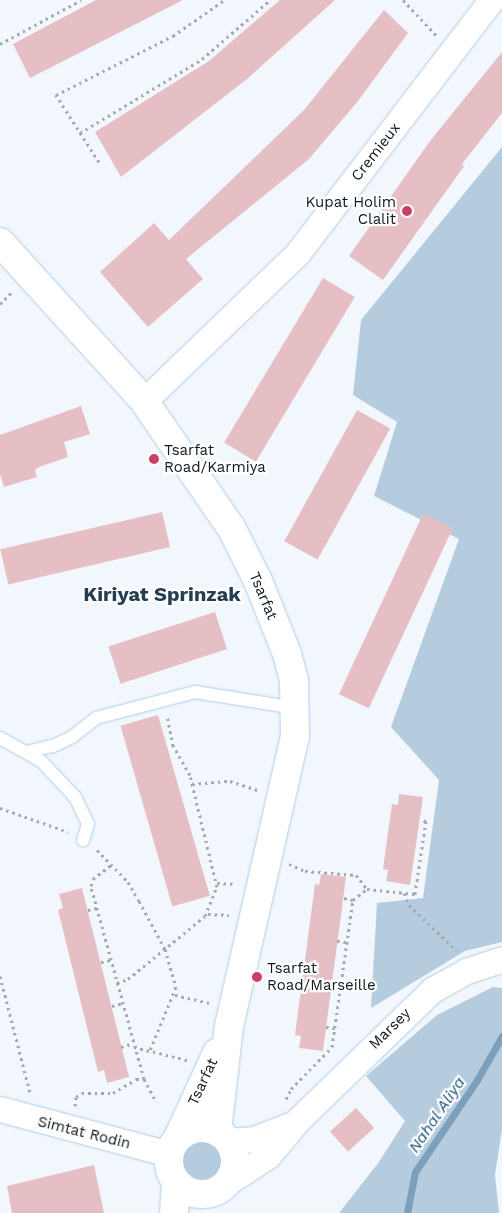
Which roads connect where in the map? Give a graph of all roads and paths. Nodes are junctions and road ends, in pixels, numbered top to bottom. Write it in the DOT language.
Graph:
graph roads {
  1 [pos="81,0"];
  2 [pos="224,0"];
  3 [pos="270,0"];
  4 [pos="403,0"];
  5 [pos="491,0"];
  6 [pos="0,44"];
  7 [pos="453,53"];
  8 [pos="80,133"];
  9 [pos="99,162"];
  10 [pos="0,242"];
  11 [pos="144,401"];
  12 [pos="166,700"];
  13 [pos="296,708"];
  14 [pos="0,738"];
  15 [pos="26,752"];
  16 [pos="192,784"];
  17 [pos="283,796"];
  18 [pos="0,808"];
  19 [pos="420,820"];
  20 [pos="83,840"];
  21 [pos="413,862"];
  22 [pos="420,863"];
  23 [pos="112,864"];
  24 [pos="290,864"];
  25 [pos="367,889"];
  26 [pos="404,894"];
  27 [pos="343,898"];
  28 [pos="352,900"];
  29 [pos="97,908"];
  30 [pos="88,910"];
  31 [pos="337,941"];
  32 [pos="346,942"];
  33 [pos="164,949"];
  34 [pos="502,959"];
  35 [pos="111,960"];
  36 [pos="101,962"];
  37 [pos="466,971"];
  38 [pos="0,976"];
  39 [pos="117,983"];
  40 [pos="332,984"];
  41 [pos="340,985"];
  42 [pos="175,995"];
  43 [pos="123,1003"];
  44 [pos="112,1006"];
  45 [pos="232,1018"];
  46 [pos="326,1027"];
  47 [pos="335,1028"];
  48 [pos="134,1045"];
  49 [pos="122,1046"];
  50 [pos="150,1050"];
  51 [pos="189,1061"];
  52 [pos="144,1079"];
  53 [pos="156,1102"];
  54 [pos="0,1109"];
  55 [pos="25,1118"];
  56 [pos="297,1122"];
  57 [pos="70,1129"];
  58 [pos="222,1136"];
  59 [pos="174,1146"];
  60 [pos="176,1182"];
  61 [pos="216,1196"];
  62 [pos="174,1213"];
  1 -- 6 [label="path"];
  2 -- 8 [label="path"];
  3 -- 8 [label="path"];
  4 -- 7 [label="path"];
  5 -- 7 [label="street, Cremieux"];
  7 -- 11 [label="street, Cremieux"];
  8 -- 9 [label="path"];
  10 -- 11 [label="street, Tsarfat"];
  11 -- 13 [label="street, Tsarfat"];
  12 -- 13 [label="lane"];
  12 -- 15 [label="lane"];
  12 -- 16 [label="path"];
  13 -- 17 [label="street, Tsarfat"];
  14 -- 15 [label="lane"];
  15 -- 20 [label="lane"];
  16 -- 17 [label="path"];
  16 -- 33 [label="path"];
  17 -- 45 [label="street, Tsarfat"];
  18 -- 20 [label="path"];
  19 -- 22 [label="path"];
  20 -- 23 [label="path"];
  21 -- 22 [label="path"];
  22 -- 26 [label="path"];
  23 -- 29 [label="path"];
  23 -- 33 [label="path"];
  24 -- 25 [label="path"];
  25 -- 26 [label="path"];
  25 -- 28 [label="path"];
  26 -- 37 [label="path"];
  27 -- 28 [label="path"];
  28 -- 32 [label="path"];
  29 -- 30 [label="path"];
  29 -- 35 [label="path"];
  31 -- 32 [label="path"];
  32 -- 41 [label="path"];
  33 -- 39 [label="path"];
  33 -- 42 [label="path"];
  34 -- 37 [label="street, Marsey"];
  35 -- 36 [label="path"];
  35 -- 39 [label="path"];
  37 -- 56 [label="street, Marsey"];
  38 -- 55 [label="path"];
  39 -- 43 [label="path"];
  40 -- 41 [label="path"];
  41 -- 47 [label="path"];
  42 -- 45 [label="path"];
  42 -- 50 [label="path"];
  43 -- 44 [label="path"];
  43 -- 48 [label="path"];
  45 -- 58 [label="street, Tsarfat"];
  45 -- 59 [label="street, Tsarfat"];
  46 -- 47 [label="path"];
  47 -- 56 [label="path"];
  48 -- 49 [label="path"];
  48 -- 50 [label="path"];
  48 -- 52 [label="path"];
  50 -- 51 [label="path"];
  52 -- 53 [label="path"];
  52 -- 57 [label="path"];
  54 -- 55 [label="street, Simtat Rodin"];
  55 -- 57 [label="street, Simtat Rodin"];
  56 -- 58 [label="street, Marsey"];
  56 -- 61 [label="street, Marsey"];
  57 -- 59 [label="street, Simtat Rodin"];
  58 -- 59 [label="street"];
  58 -- 61 [label="street"];
  59 -- 60 [label="street"];
  60 -- 61 [label="street"];
  60 -- 62 [label="street"];
}
